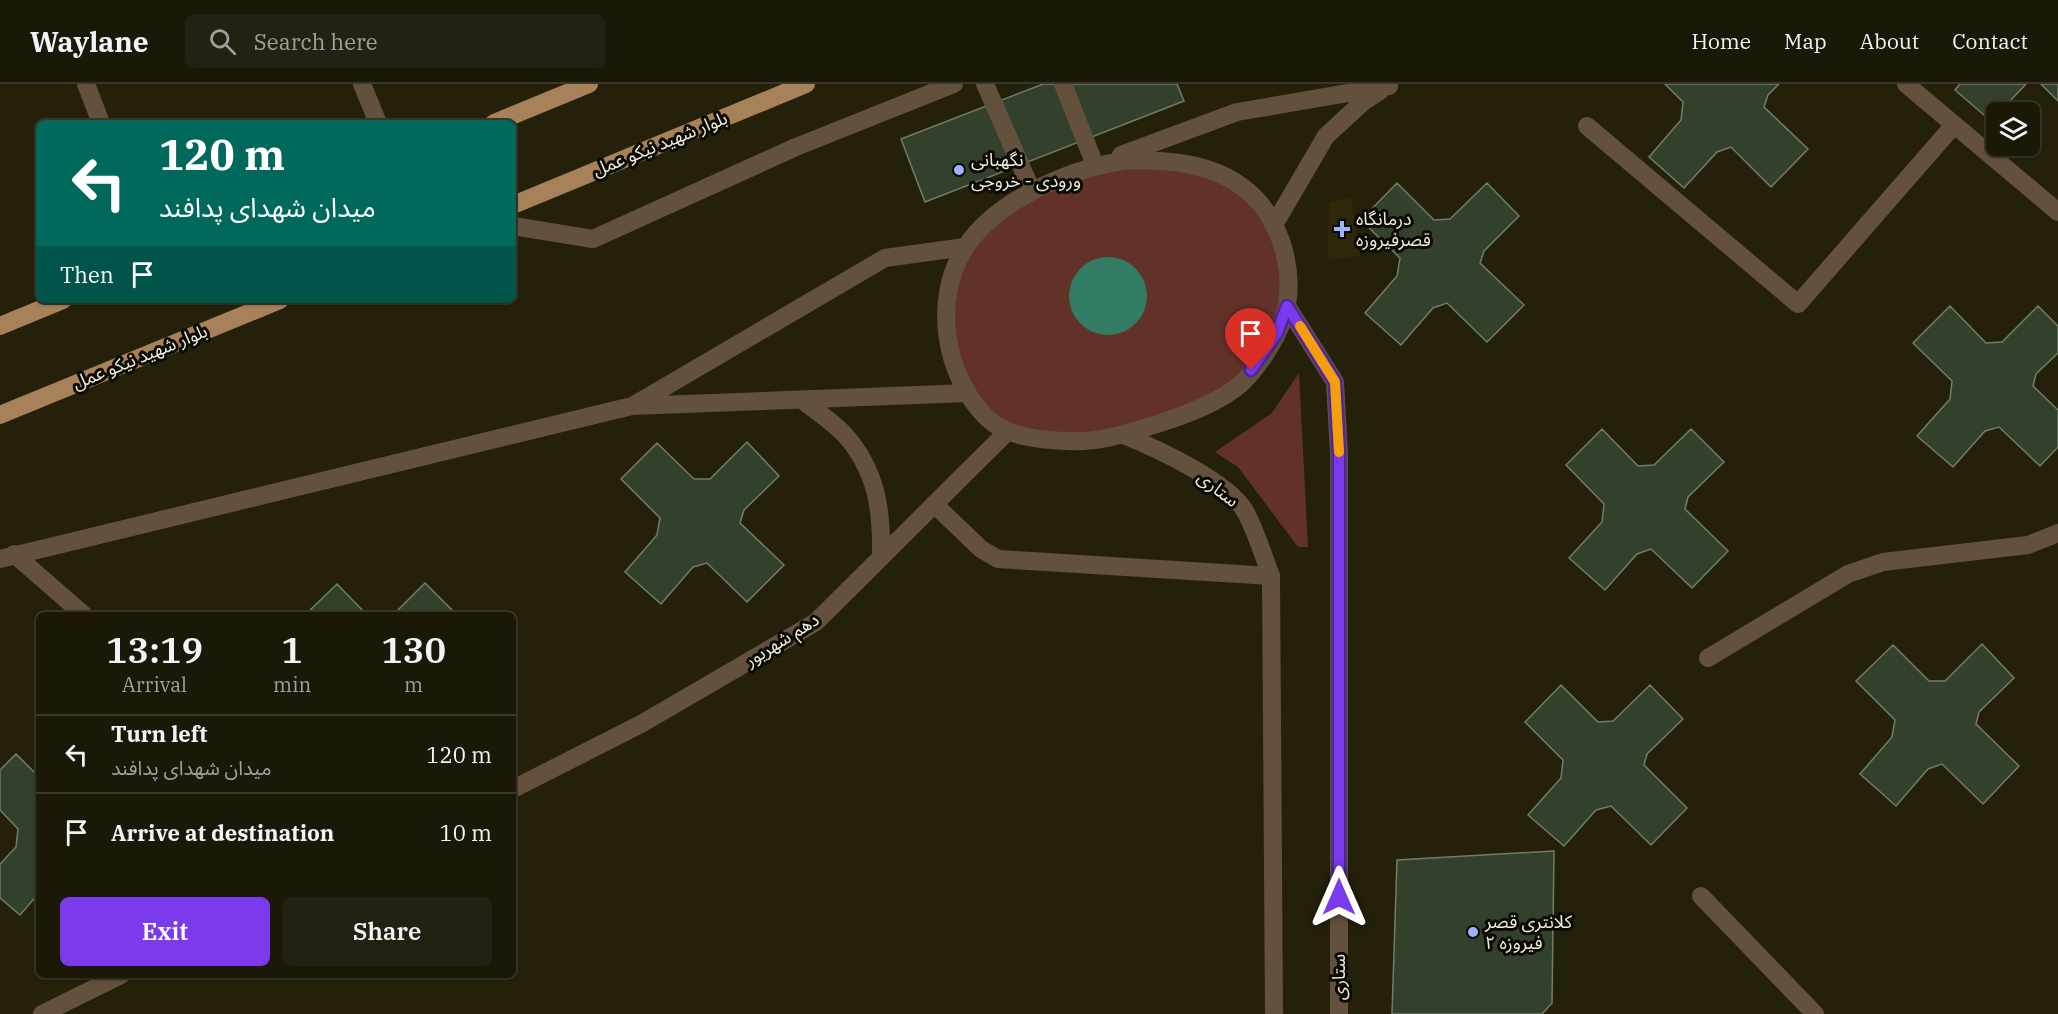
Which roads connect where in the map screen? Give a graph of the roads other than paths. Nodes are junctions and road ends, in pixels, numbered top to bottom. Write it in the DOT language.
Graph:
graph roads {
  1 [pos="86,84"];
  2 [pos="362,84"];
  3 [pos="589,84"];
  4 [pos="806,84"];
  5 [pos="954,84"];
  6 [pos="985,84"];
  7 [pos="1063,84"];
  8 [pos="1906,84"];
  9 [pos="1390,85"];
  10 [pos="100,120"];
  11 [pos="377,120"];
  12 [pos="501,120"];
  13 [pos="1954,125"];
  14 [pos="1587,126"];
  15 [pos="1098,164"];
  16 [pos="1032,191"];
  17 [pos="516,204"];
  18 [pos="2058,212"];
  19 [pos="1274,225"];
  20 [pos="516,226"];
  21 [pos="965,247"];
  22 [pos="56,303"];
  23 [pos="273,303"];
  24 [pos="1287,306"];
  25 [pos="0,326"];
  26 [pos="968,393"];
  27 [pos="802,400"];
  28 [pos="632,406"];
  29 [pos="0,416"];
  30 [pos="1008,431"];
  31 [pos="1123,435"];
  32 [pos="934,504"];
  33 [pos="2058,533"];
  34 [pos="7,556"];
  35 [pos="881,556"];
  36 [pos="1271,576"];
  37 [pos="80,612"];
  38 [pos="1708,658"];
  39 [pos="516,787"];
  40 [pos="1701,896"];
  41 [pos="115,978"];
  42 [pos="42,1014"];
  43 [pos="1274,1014"];
  44 [pos="1339,1014"];
  45 [pos="1815,1014"];
  1 -- 10 [label="street"];
  2 -- 11 [label="street"];
  3 -- 12 [label="main road"];
  4 -- 17 [label="main road, بلوار شهید نیکو عمل"];
  5 -- 20 [label="street"];
  6 -- 16 [label="street"];
  7 -- 15 [label="street"];
  8 -- 13 [label="street"];
  9 -- 15 [label="street"];
  9 -- 19 [label="street"];
  13 -- 14 [label="street"];
  13 -- 18 [label="street"];
  15 -- 16 [label="street"];
  15 -- 19 [label="street"];
  16 -- 21 [label="street"];
  19 -- 24 [label="street"];
  21 -- 26 [label="street"];
  21 -- 28 [label="street"];
  22 -- 25 [label="main road"];
  23 -- 29 [label="main road, بلوار شهید نیکو عمل"];
  24 -- 31 [label="street"];
  24 -- 44 [label="street, ستاری"];
  26 -- 27 [label="street"];
  26 -- 30 [label="street"];
  27 -- 28 [label="street"];
  27 -- 35 [label="street"];
  28 -- 34 [label="street"];
  30 -- 31 [label="street"];
  30 -- 32 [label="street, دهم شهریور"];
  31 -- 36 [label="street, ستاری"];
  32 -- 35 [label="street, دهم شهریور"];
  32 -- 36 [label="street"];
  33 -- 38 [label="street"];
  34 -- 37 [label="street"];
  35 -- 39 [label="street, دهم شهریور"];
  36 -- 43 [label="street, ستاری"];
  40 -- 45 [label="street"];
  41 -- 42 [label="street"];
}
